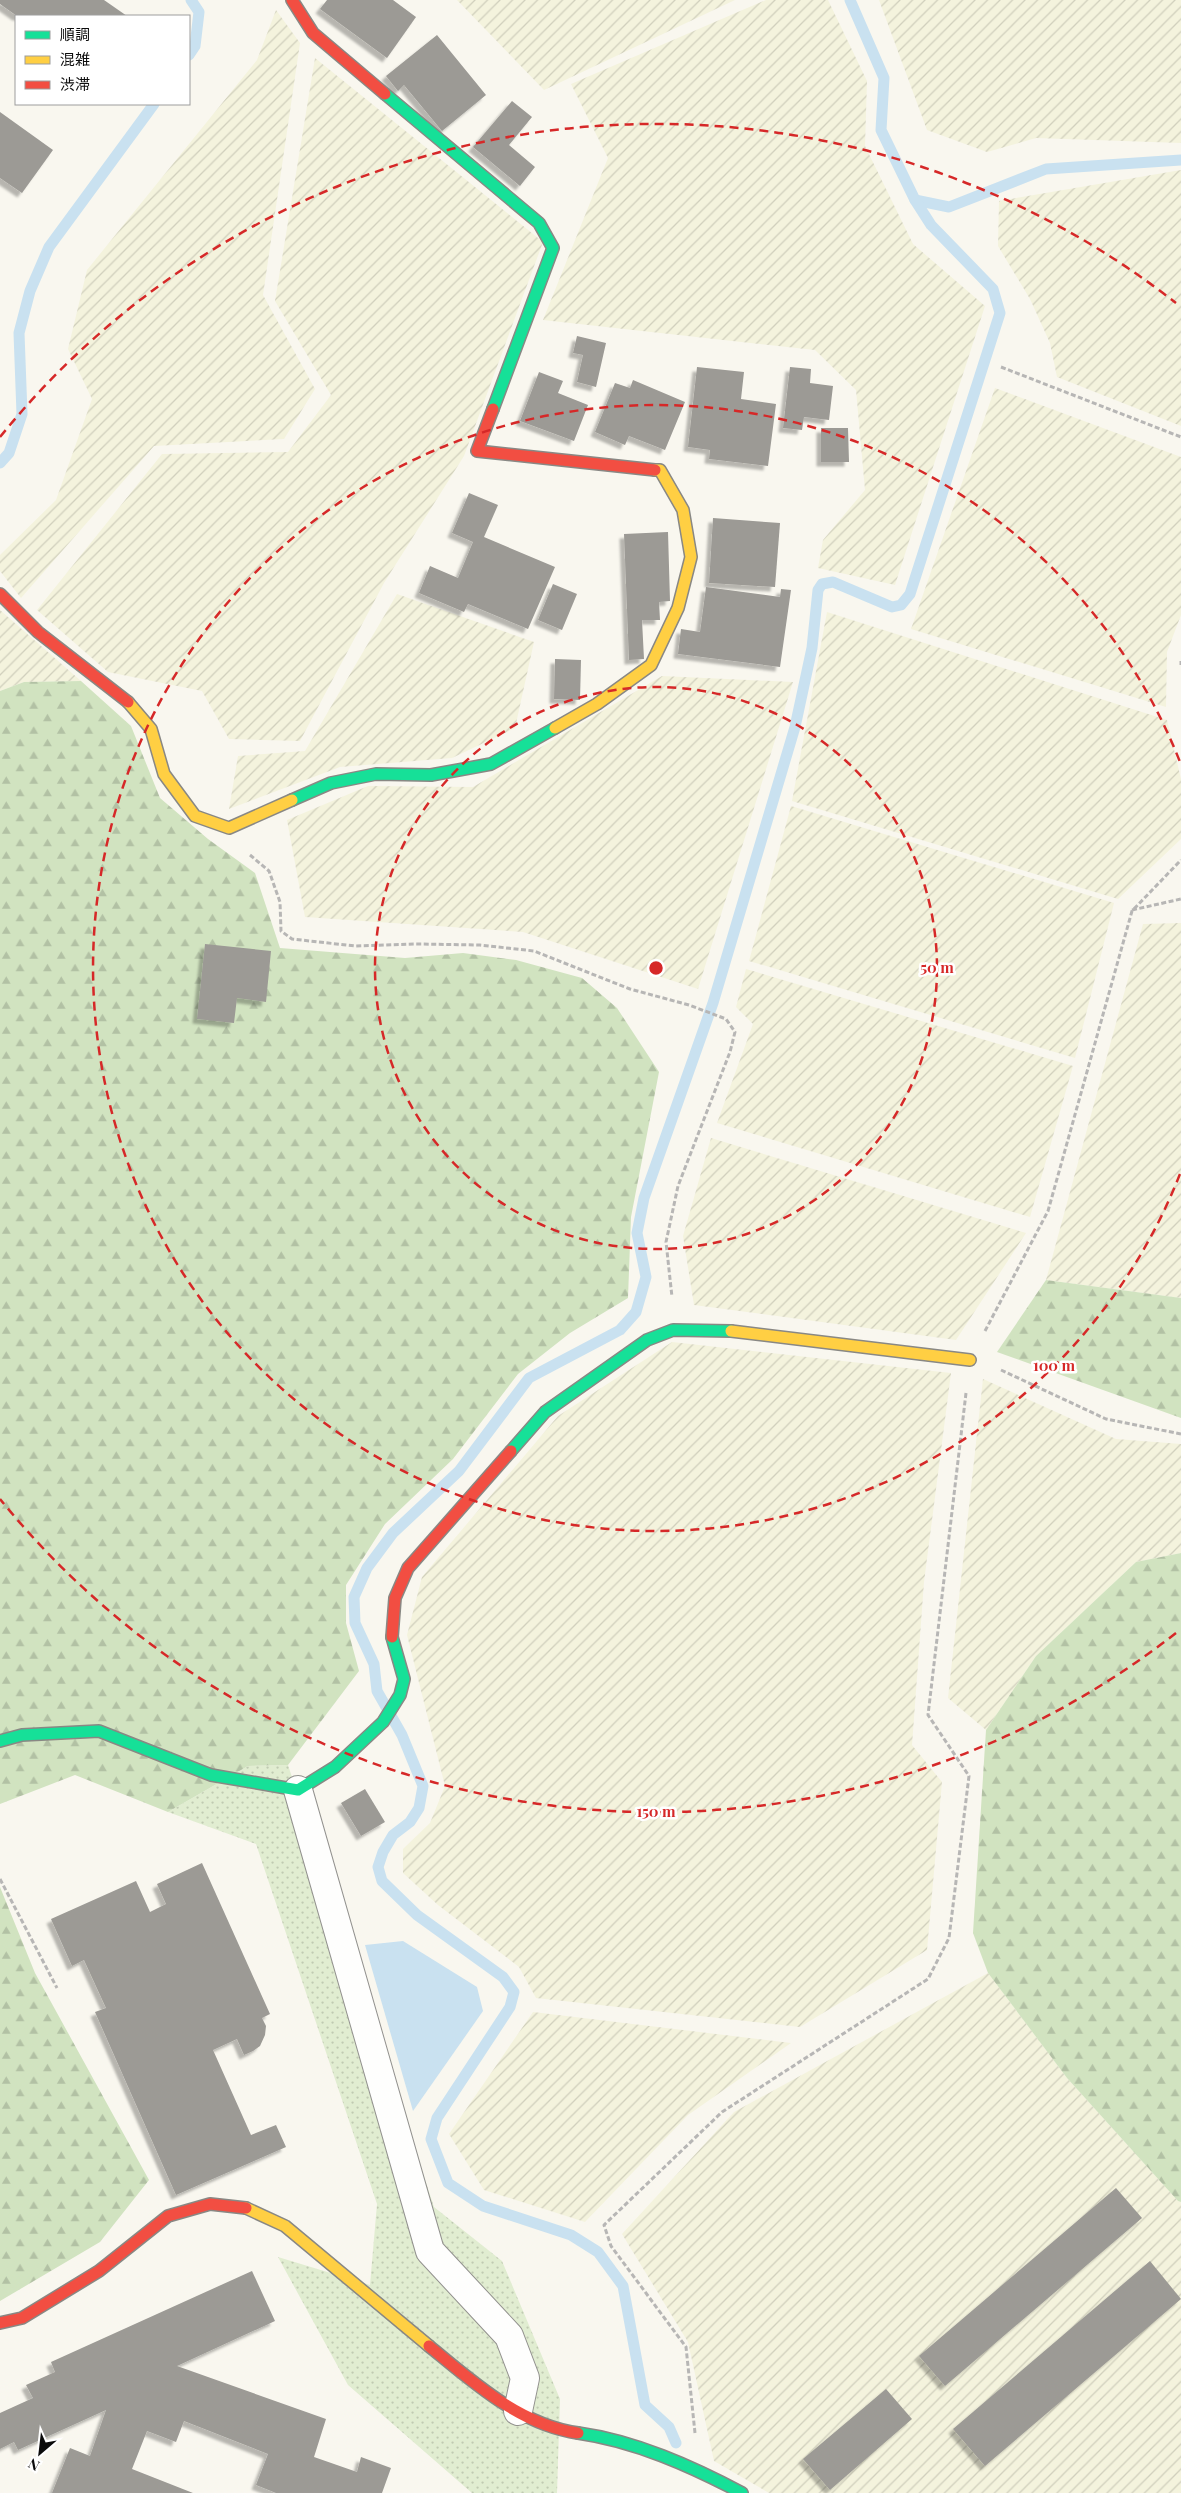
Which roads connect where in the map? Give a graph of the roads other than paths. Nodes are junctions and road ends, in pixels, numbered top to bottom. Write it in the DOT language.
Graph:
graph roads {
  1 [pos="292,0"];
  2 [pos="0,594"];
  3 [pos="970,1360"];
  4 [pos="0,1741"];
  5 [pos="298,1790"];
  6 [pos="0,2323"];
  7 [pos="518,2411"];
  8 [pos="742,2493"];
  1 -- 2 [label="street"];
  3 -- 5 [label="street"];
  4 -- 5 [label="street"];
  5 -- 7 [label="street"];
  6 -- 7 [label="street"];
  7 -- 8 [label="street"];
}
